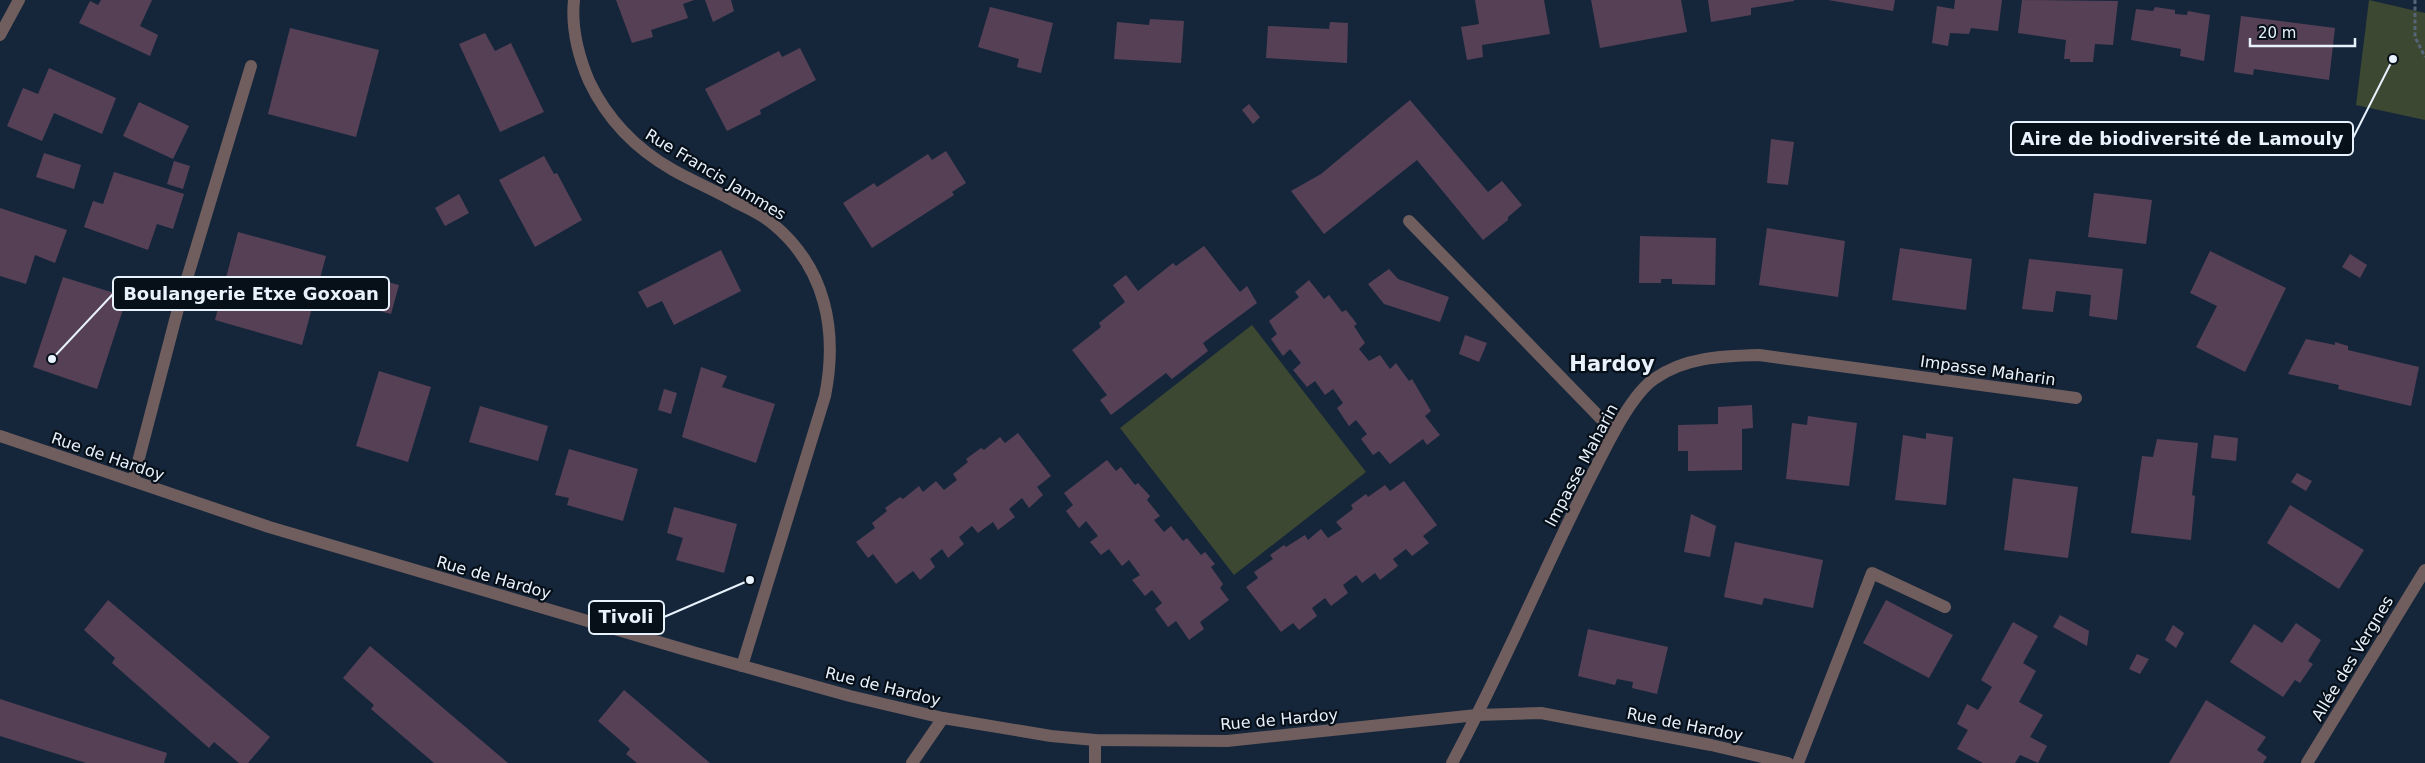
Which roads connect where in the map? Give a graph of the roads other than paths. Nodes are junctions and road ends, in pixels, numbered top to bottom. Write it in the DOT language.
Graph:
graph roads {
  1 [pos="19,0"];
  2 [pos="574,0"];
  3 [pos="0,35"];
  4 [pos="251,66"];
  5 [pos="1409,221"];
  6 [pos="2076,398"];
  7 [pos="1614,432"];
  8 [pos="0,436"];
  9 [pos="133,481"];
  10 [pos="2425,570"];
  11 [pos="1945,607"];
  12 [pos="742,666"];
  13 [pos="1477,716"];
  14 [pos="943,718"];
  15 [pos="1095,740"];
  16 [pos="1773,761"];
  17 [pos="912,763"];
  18 [pos="1094,763"];
  19 [pos="1452,763"];
  20 [pos="1788,763"];
  21 [pos="1798,763"];
  22 [pos="2307,763"];
  1 -- 3 [label="street"];
  2 -- 12 [label="street, Rue Francis Jammes"];
  4 -- 9 [label="street"];
  5 -- 7 [label="street"];
  6 -- 7 [label="street, Impasse Maharin"];
  7 -- 13 [label="street, Impasse Maharin"];
  8 -- 9 [label="street, Rue de Hardoy"];
  9 -- 12 [label="street, Rue de Hardoy"];
  10 -- 22 [label="street, Allée des Vergnes"];
  11 -- 21 [label="street"];
  12 -- 14 [label="street, Rue de Hardoy"];
  13 -- 15 [label="street, Rue de Hardoy"];
  13 -- 16 [label="street, Rue de Hardoy"];
  13 -- 19 [label="street, Impasse Maharin"];
  14 -- 15 [label="street, Rue de Hardoy"];
  14 -- 17 [label="street"];
  15 -- 18 [label="street"];
  16 -- 20 [label="street, Rue de Hardoy"];
}
